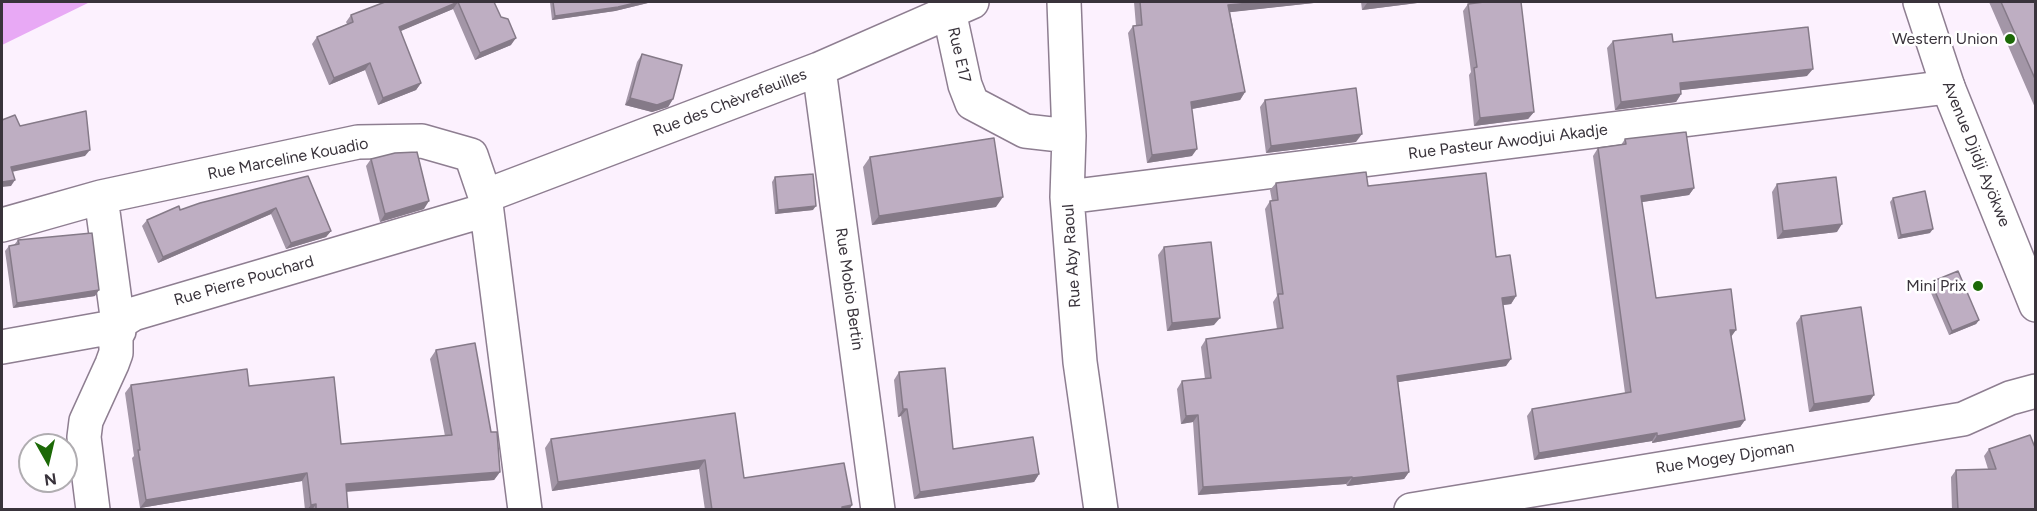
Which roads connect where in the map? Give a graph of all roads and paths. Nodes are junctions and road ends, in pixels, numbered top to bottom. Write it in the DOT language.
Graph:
graph roads {
  1 [pos="1064,2"];
  2 [pos="1920,2"];
  3 [pos="961,6"];
  4 [pos="819,69"];
  5 [pos="1948,87"];
  6 [pos="1069,136"];
  7 [pos="101,197"];
  8 [pos="1067,197"];
  9 [pos="486,203"];
  10 [pos="2,225"];
  11 [pos="2036,305"];
  12 [pos="119,326"];
  13 [pos="2,347"];
  14 [pos="2036,391"];
  15 [pos="93,510"];
  16 [pos="525,510"];
  17 [pos="878,510"];
  18 [pos="1101,510"];
  19 [pos="1411,510"];
  1 -- 6 [label="street, Rue Aby Raoul"];
  2 -- 5 [label="street, Avenue Djidji Ayökwe"];
  3 -- 4 [label="street, Rue des Chèvrefeuilles"];
  3 -- 6 [label="street, Rue E17"];
  4 -- 9 [label="street, Rue des Chèvrefeuilles"];
  4 -- 17 [label="street, Rue Mobio Bertin"];
  5 -- 8 [label="street, Rue Pasteur Awodjui Akadje"];
  5 -- 11 [label="street, Avenue Djidji Ayökwe"];
  6 -- 8 [label="street, Rue Aby Raoul"];
  7 -- 9 [label="street, Rue Marceline Kouadio"];
  7 -- 10 [label="street, Rue Marceline Kouadio"];
  7 -- 12 [label="street"];
  8 -- 18 [label="street, Rue Aby Raoul"];
  9 -- 12 [label="street, Rue Pierre Pouchard"];
  9 -- 16 [label="street, Rue Marceline Kouadio"];
  12 -- 13 [label="street, Rue Pierre Pouchard"];
  12 -- 15 [label="street"];
  14 -- 19 [label="street, Rue Mogey Djoman"];
}
